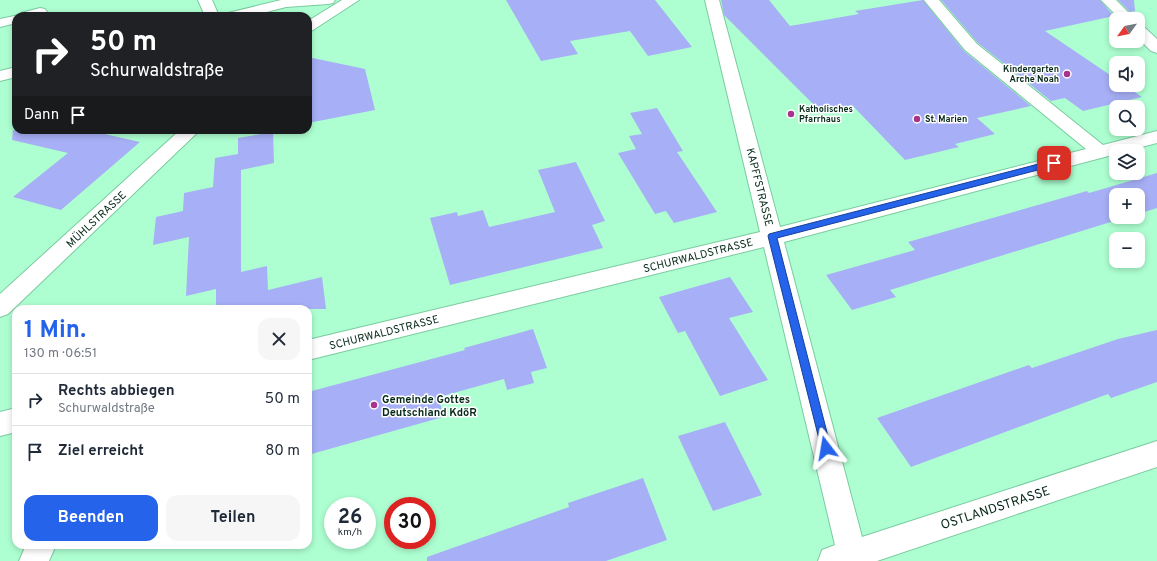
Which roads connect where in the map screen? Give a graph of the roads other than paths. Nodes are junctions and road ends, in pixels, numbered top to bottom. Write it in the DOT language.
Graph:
graph roads {
  1 [pos="205,0"];
  2 [pos="328,0"];
  3 [pos="352,0"];
  4 [pos="712,0"];
  5 [pos="931,0"];
  6 [pos="1108,0"];
  7 [pos="210,12"];
  8 [pos="249,12"];
  9 [pos="1121,12"];
  10 [pos="12,20"];
  11 [pos="0,23"];
  12 [pos="312,25"];
  13 [pos="1145,36"];
  14 [pos="1157,48"];
  15 [pos="12,73"];
  16 [pos="0,76"];
  17 [pos="187,134"];
  18 [pos="1157,137"];
  19 [pos="1099,151"];
  20 [pos="772,236"];
  21 [pos="0,308"];
  22 [pos="312,349"];
  23 [pos="12,421"];
  24 [pos="0,424"];
  25 [pos="1155,459"];
  26 [pos="39,549"];
  27 [pos="846,558"];
  28 [pos="34,561"];
  1 -- 7 [label="street"];
  2 -- 8 [label="street"];
  3 -- 12 [label="street"];
  4 -- 20 [label="street, KAPFFSTRASSE"];
  5 -- 19 [label="street"];
  6 -- 9 [label="street"];
  10 -- 11 [label="street"];
  13 -- 14 [label="street"];
  15 -- 16 [label="street"];
  17 -- 21 [label="street, MÜHLSTRASSE"];
  18 -- 19 [label="street, SCHURWALDSTRASSE"];
  19 -- 20 [label="street, SCHURWALDSTRASSE"];
  20 -- 22 [label="street, SCHURWALDSTRASSE"];
  20 -- 27 [label="street, KAPFFSTRASSE"];
  23 -- 24 [label="street"];
  25 -- 27 [label="street, OSTLANDSTRASSE"];
  26 -- 28 [label="street"];
}
